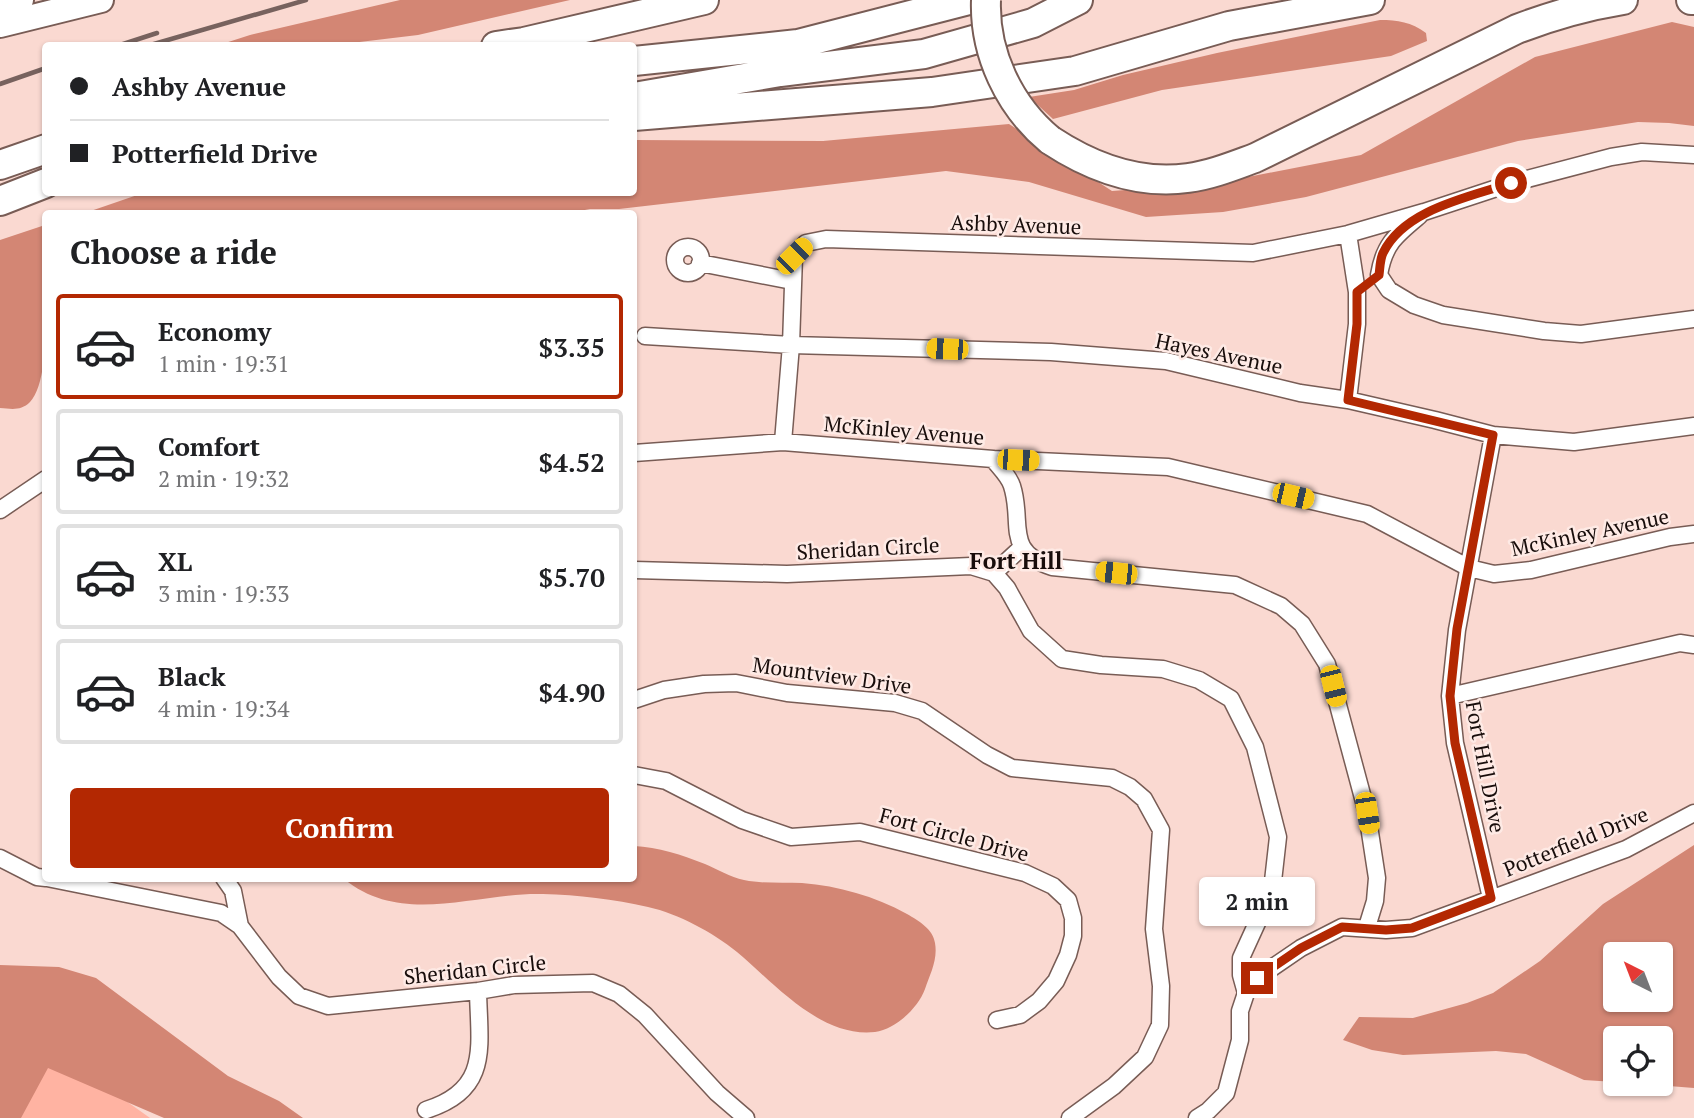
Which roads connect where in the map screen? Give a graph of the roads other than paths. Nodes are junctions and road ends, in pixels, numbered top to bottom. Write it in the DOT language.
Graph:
graph roads {
  1 [pos="21,0"];
  2 [pos="101,0"];
  3 [pos="704,0"];
  4 [pos="969,0"];
  5 [pos="986,0"];
  6 [pos="1078,0"];
  7 [pos="1370,0"];
  8 [pos="1623,0"];
  9 [pos="0,5"];
  10 [pos="0,25"];
  11 [pos="524,42"];
  12 [pos="637,61"];
  13 [pos="637,96"];
  14 [pos="637,116"];
  15 [pos="42,150"];
  16 [pos="1694,155"];
  17 [pos="0,165"];
  18 [pos="42,185"];
  19 [pos="0,201"];
  20 [pos="1424,212"];
  21 [pos="1348,234"];
  22 [pos="700,263"];
  23 [pos="1379,275"];
  24 [pos="792,281"];
  25 [pos="1357,292"];
  26 [pos="1694,319"];
  27 [pos="645,336"];
  28 [pos="791,345"];
  29 [pos="1348,400"];
  30 [pos="1694,426"];
  31 [pos="1493,435"];
  32 [pos="783,442"];
  33 [pos="637,453"];
  34 [pos="993,459"];
  35 [pos="42,483"];
  36 [pos="0,510"];
  37 [pos="1694,534"];
  38 [pos="1021,548"];
  39 [pos="1469,568"];
  40 [pos="637,570"];
  41 [pos="994,573"];
  42 [pos="1694,645"];
  43 [pos="1450,696"];
  44 [pos="637,700"];
  45 [pos="637,776"];
  46 [pos="1694,813"];
  47 [pos="0,858"];
  48 [pos="42,878"];
  49 [pos="66,882"];
  50 [pos="227,882"];
  51 [pos="1491,898"];
  52 [pos="240,926"];
  53 [pos="1367,927"];
  54 [pos="478,991"];
  55 [pos="1246,993"];
  56 [pos="997,1020"];
  57 [pos="426,1110"];
  58 [pos="1205,1116"];
  59 [pos="746,1118"];
  60 [pos="1070,1118"];
  1 -- 9 [label="main road"];
  2 -- 10 [label="main road"];
  3 -- 11 [label="highway"];
  4 -- 12 [label="highway"];
  5 -- 8 [label="highway, bridge"];
  6 -- 13 [label="highway"];
  7 -- 14 [label="highway"];
  15 -- 17 [label="highway"];
  16 -- 20 [label="street, Ashby Avenue"];
  18 -- 19 [label="highway"];
  20 -- 21 [label="street, Ashby Avenue"];
  20 -- 23 [label="street, Ashby Avenue"];
  21 -- 24 [label="street, Ashby Avenue"];
  21 -- 25 [label="street"];
  22 -- 24 [label="street"];
  23 -- 25 [label="street"];
  23 -- 26 [label="street"];
  24 -- 28 [label="street, Ashby Avenue"];
  25 -- 29 [label="street"];
  27 -- 28 [label="street, Hayes Avenue"];
  28 -- 29 [label="street, Hayes Avenue"];
  28 -- 32 [label="street, Ashby Avenue"];
  29 -- 31 [label="street, Hayes Avenue"];
  30 -- 31 [label="street, Hayes Avenue"];
  31 -- 39 [label="street, Fort Hill Drive"];
  32 -- 33 [label="street, McKinley Avenue"];
  32 -- 34 [label="street, McKinley Avenue"];
  34 -- 38 [label="street"];
  34 -- 39 [label="street, McKinley Avenue"];
  35 -- 36 [label="street"];
  37 -- 39 [label="street, McKinley Avenue"];
  38 -- 41 [label="street"];
  38 -- 53 [label="street"];
  39 -- 43 [label="street, Fort Hill Drive"];
  40 -- 41 [label="street, Sheridan Circle"];
  41 -- 55 [label="street"];
  42 -- 43 [label="street"];
  43 -- 51 [label="street, Fort Hill Drive"];
  44 -- 60 [label="street, Mountview Drive"];
  45 -- 56 [label="street, Fort Circle Drive"];
  46 -- 51 [label="street, Potterfield Drive"];
  47 -- 48 [label="street"];
  49 -- 52 [label="street"];
  50 -- 52 [label="street, Sheridan Circle"];
  51 -- 53 [label="street, Potterfield Drive"];
  52 -- 54 [label="street, Sheridan Circle"];
  53 -- 55 [label="street, Potterfield Drive"];
  54 -- 57 [label="street"];
  54 -- 59 [label="street, Sheridan Circle"];
  55 -- 58 [label="street"];
}
